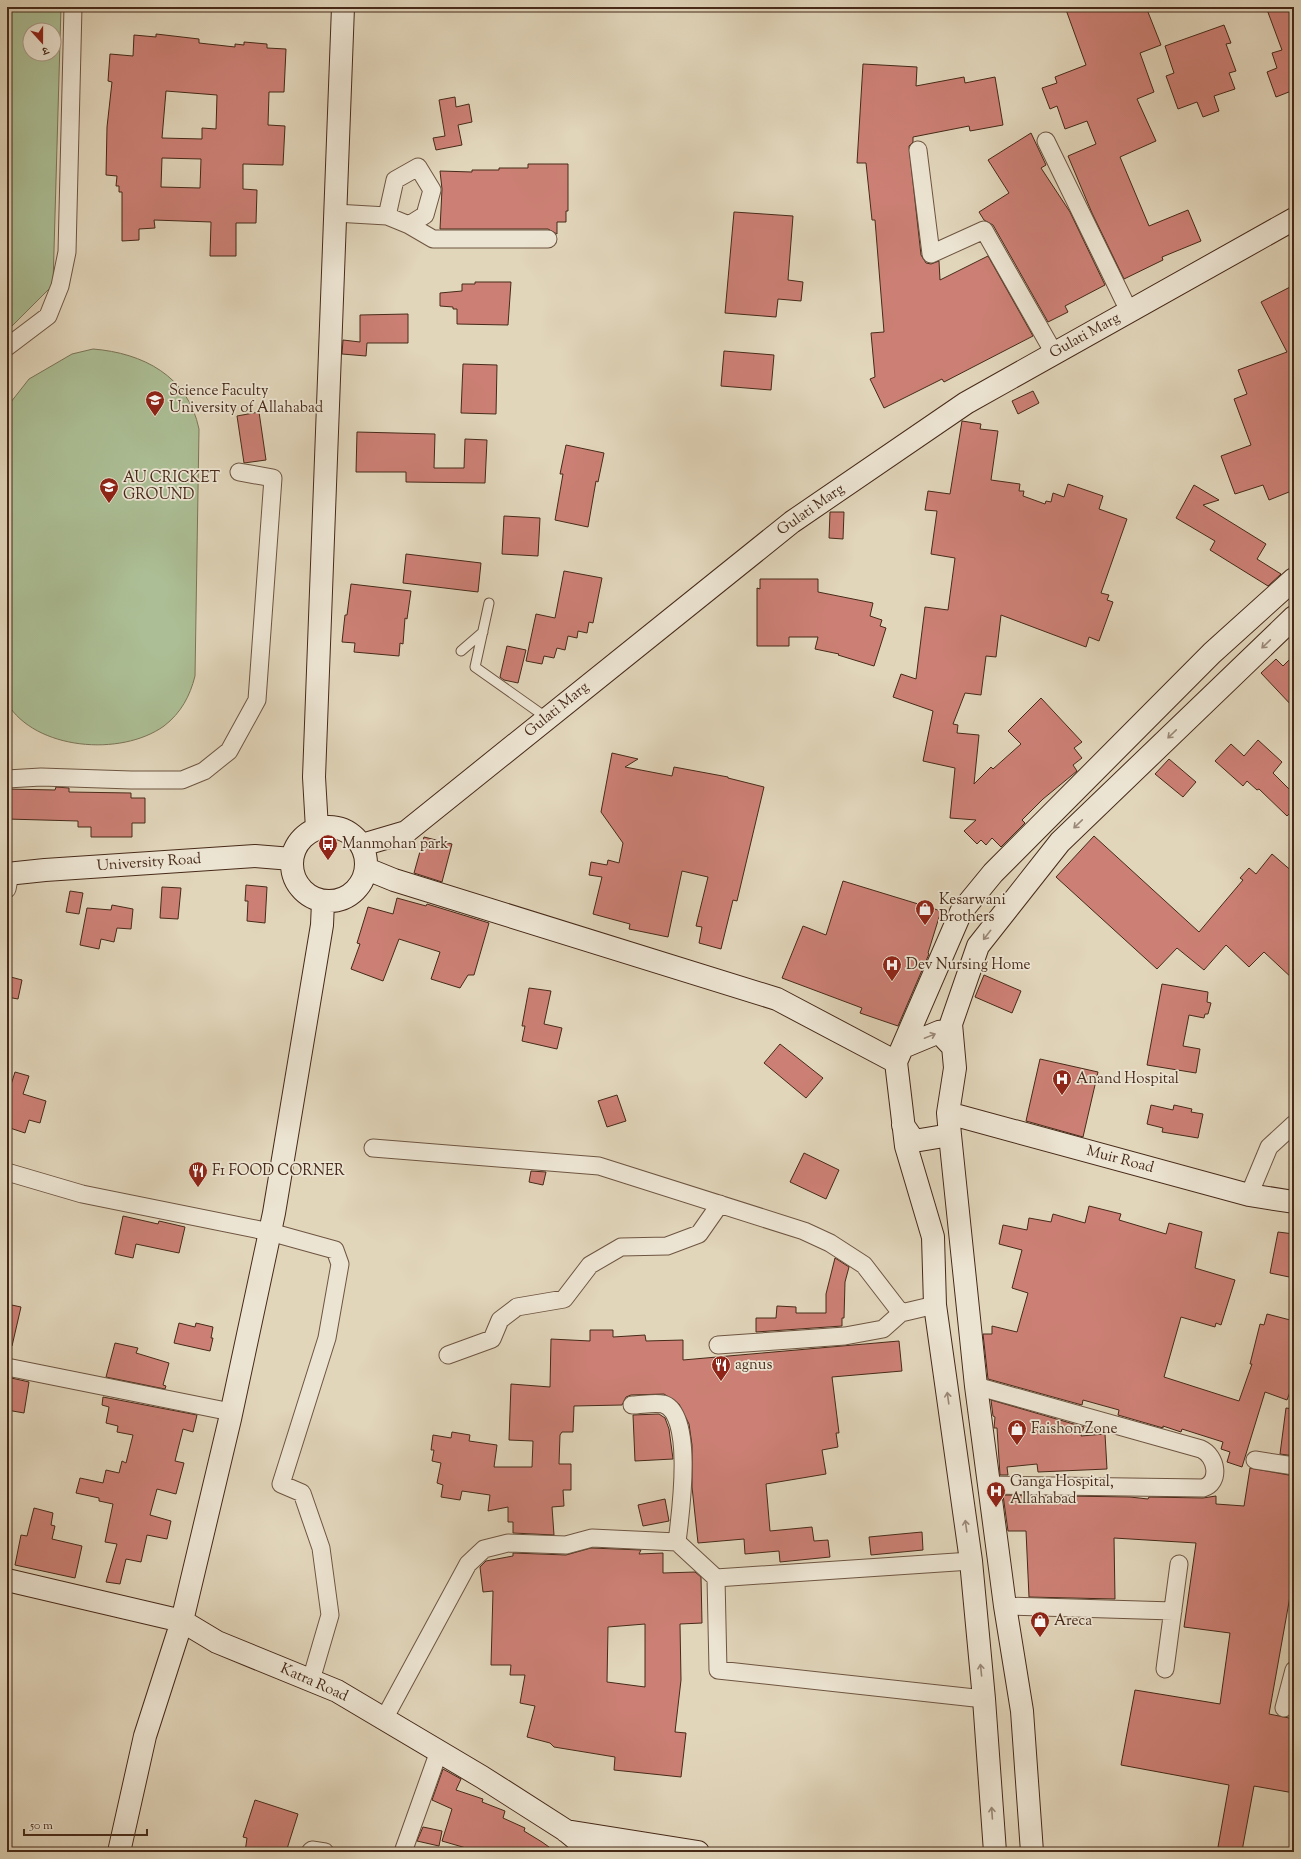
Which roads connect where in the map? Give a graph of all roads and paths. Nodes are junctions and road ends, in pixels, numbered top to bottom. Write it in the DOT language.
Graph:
graph roads {
  1 [pos="73,7"];
  2 [pos="343,7"];
  3 [pos="1046,142"];
  4 [pos="918,150"];
  5 [pos="335,213"];
  6 [pos="387,216"];
  7 [pos="1294,218"];
  8 [pos="409,225"];
  9 [pos="548,239"];
  10 [pos="1129,311"];
  11 [pos="7,347"];
  12 [pos="1054,353"];
  13 [pos="239,472"];
  14 [pos="1294,579"];
  15 [pos="489,603"];
  16 [pos="1294,617"];
  17 [pos="482,632"];
  18 [pos="462,651"];
  19 [pos="548,718"];
  20 [pos="7,779"];
  21 [pos="317,829"];
  22 [pos="362,846"];
  23 [pos="292,859"];
  24 [pos="367,869"];
  25 [pos="8,879"];
  26 [pos="323,902"];
  27 [pos="953,1047"];
  28 [pos="900,1055"];
  29 [pos="948,1112"];
  30 [pos="1294,1124"];
  31 [pos="903,1125"];
  32 [pos="950,1135"];
  33 [pos="373,1148"];
  34 [pos="7,1172"];
  35 [pos="1249,1195"];
  36 [pos="1294,1202"];
  37 [pos="720,1204"];
  38 [pos="270,1232"];
  39 [pos="935,1305"];
  40 [pos="901,1313"];
  41 [pos="718,1345"];
  42 [pos="448,1356"];
  43 [pos="7,1367"];
  44 [pos="976,1386"];
  45 [pos="632,1405"];
  46 [pos="231,1412"];
  47 [pos="1255,1460"];
  48 [pos="1294,1466"];
  49 [pos="989,1485"];
  50 [pos="677,1542"];
  51 [pos="971,1561"];
  52 [pos="1179,1564"];
  53 [pos="716,1578"];
  54 [pos="7,1580"];
  55 [pos="1005,1606"];
  56 [pos="1173,1611"];
  57 [pos="182,1621"];
  58 [pos="1165,1669"];
  59 [pos="1294,1670"];
  60 [pos="311,1680"];
  61 [pos="984,1699"];
  62 [pos="1284,1708"];
  63 [pos="384,1719"];
  64 [pos="439,1752"];
  65 [pos="565,1830"];
  66 [pos="119,1852"];
  67 [pos="310,1852"];
  68 [pos="325,1852"];
  69 [pos="403,1852"];
  70 [pos="592,1852"];
  71 [pos="698,1852"];
  72 [pos="995,1852"];
  73 [pos="1032,1852"];
  1 -- 11 [label="street"];
  2 -- 5 [label="main road"];
  3 -- 10 [label="street"];
  4 -- 12 [label="street"];
  5 -- 6 [label="street"];
  5 -- 21 [label="main road"];
  6 -- 8 [label="street"];
  6 -- 8 [label="street"];
  7 -- 10 [label="main road, Gulati Marg"];
  8 -- 9 [label="street"];
  10 -- 12 [label="main road, Gulati Marg"];
  12 -- 19 [label="main road, Gulati Marg"];
  13 -- 20 [label="street"];
  14 -- 28 [label="main road"];
  15 -- 17 [label="lane"];
  16 -- 27 [label="main road, one-way"];
  17 -- 18 [label="lane"];
  17 -- 19 [label="lane"];
  19 -- 22 [label="main road, Gulati Marg"];
  21 -- 22 [label="main road"];
  21 -- 23 [label="main road"];
  22 -- 24 [label="main road"];
  23 -- 25 [label="main road, University Road"];
  23 -- 26 [label="main road"];
  24 -- 26 [label="main road"];
  24 -- 28 [label="main road"];
  26 -- 38 [label="main road"];
  28 -- 27 [label="main road, one-way"];
  27 -- 29 [label="main road"];
  28 -- 31 [label="main road"];
  29 -- 32 [label="main road"];
  29 -- 35 [label="main road, Muir Road"];
  30 -- 35 [label="street"];
  31 -- 32 [label="main road"];
  31 -- 39 [label="main road"];
  32 -- 44 [label="main road"];
  33 -- 37 [label="street"];
  34 -- 38 [label="street"];
  35 -- 36 [label="main road, Muir Road"];
  37 -- 40 [label="street"];
  37 -- 42 [label="street"];
  38 -- 46 [label="main road"];
  38 -- 60 [label="street"];
  39 -- 40 [label="street"];
  51 -- 39 [label="main road, one-way"];
  40 -- 41 [label="street"];
  43 -- 46 [label="street"];
  44 -- 49 [label="main road"];
  44 -- 49 [label="street"];
  45 -- 50 [label="street"];
  46 -- 57 [label="main road"];
  47 -- 48 [label="street"];
  49 -- 55 [label="main road"];
  50 -- 53 [label="street"];
  50 -- 63 [label="street"];
  51 -- 53 [label="street"];
  61 -- 51 [label="main road, one-way"];
  52 -- 56 [label="street"];
  53 -- 61 [label="street"];
  54 -- 57 [label="main road, Katra Road"];
  55 -- 56 [label="street"];
  55 -- 73 [label="main road"];
  56 -- 58 [label="street"];
  57 -- 60 [label="main road, Katra Road"];
  57 -- 66 [label="main road"];
  59 -- 62 [label="street"];
  60 -- 63 [label="main road, Katra Road"];
  72 -- 61 [label="main road, one-way"];
  63 -- 64 [label="main road, Katra Road"];
  64 -- 65 [label="main road, Katra Road"];
  64 -- 69 [label="street"];
  65 -- 70 [label="main road, Katra Road"];
  65 -- 71 [label="main road"];
  67 -- 68 [label="street"];
}
